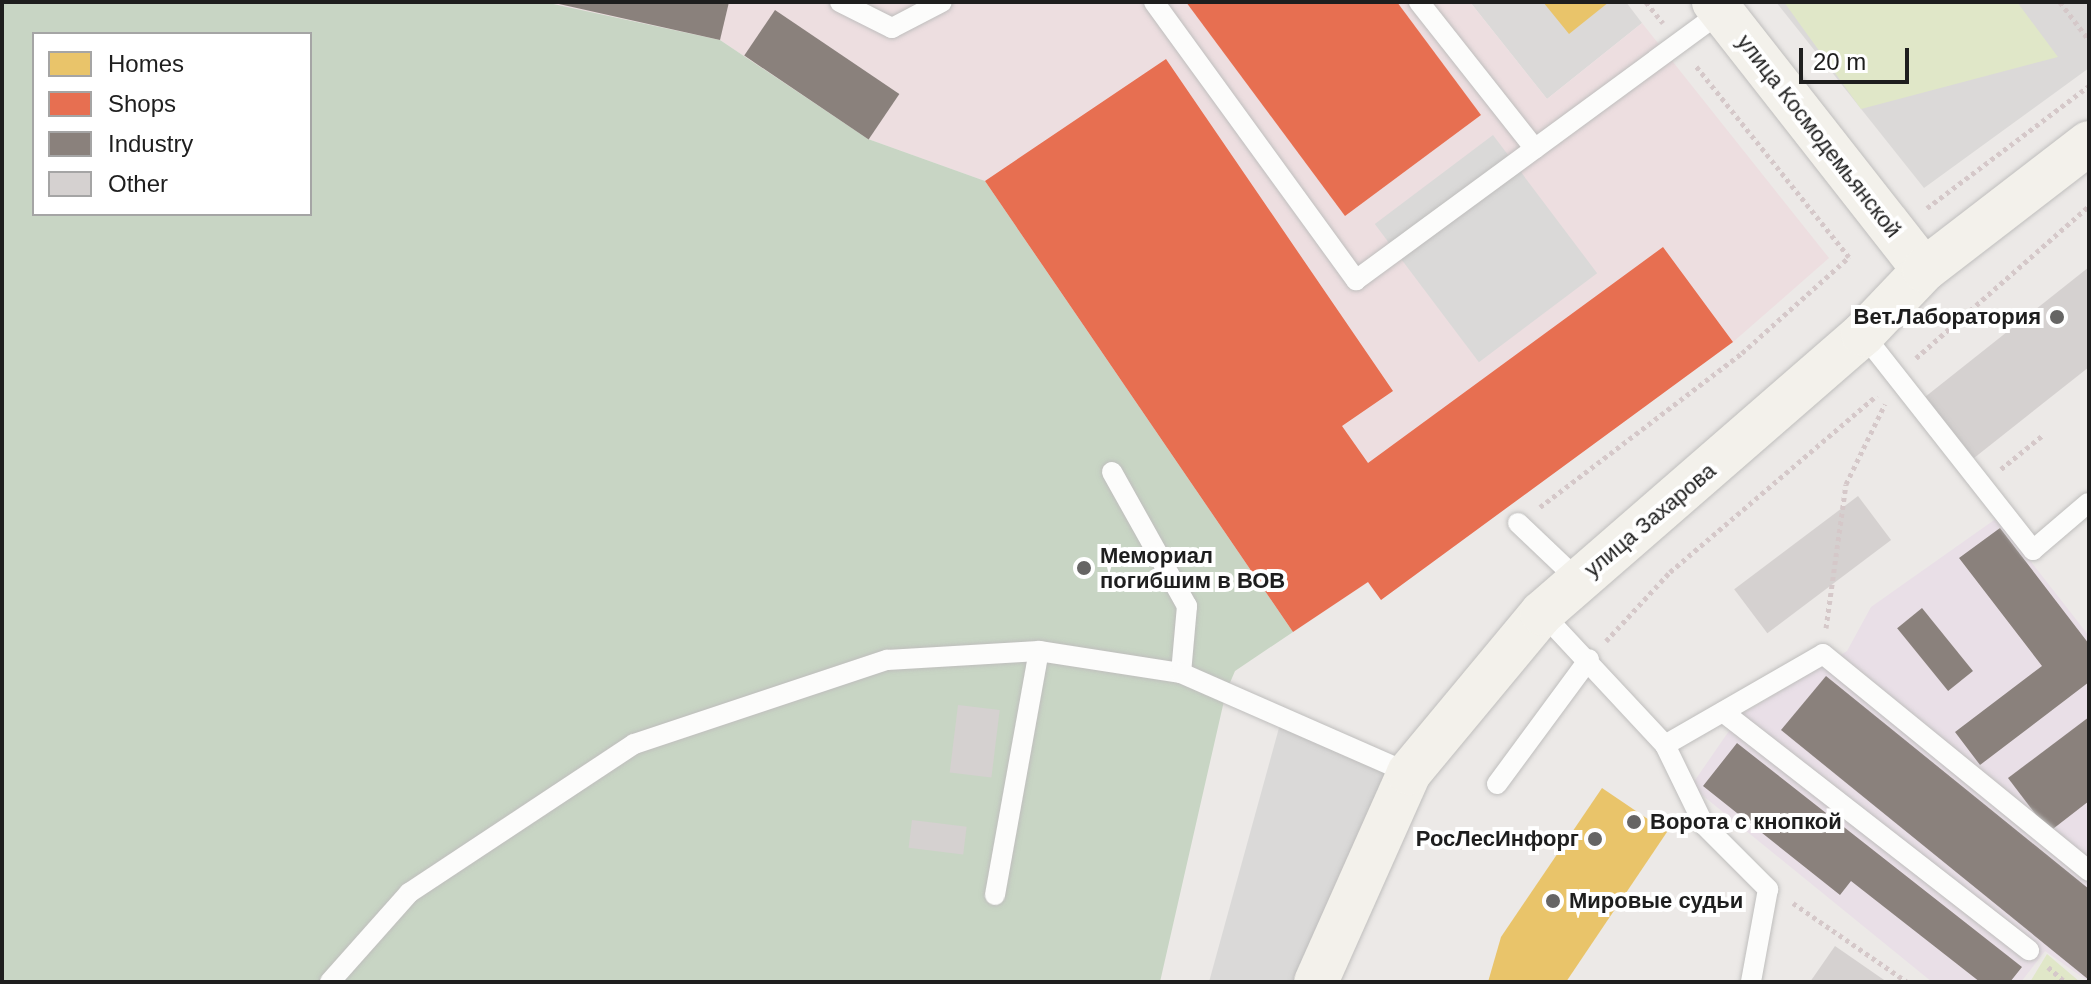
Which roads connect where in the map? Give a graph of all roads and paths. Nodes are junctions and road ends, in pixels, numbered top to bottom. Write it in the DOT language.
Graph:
graph roads {
  1 [pos="840,2"];
  2 [pos="942,2"];
  3 [pos="1154,2"];
  4 [pos="1419,2"];
  5 [pos="1646,2"];
  6 [pos="2060,2"];
  7 [pos="1718,7"];
  8 [pos="2089,40"];
  9 [pos="1678,43"];
  10 [pos="2089,86"];
  11 [pos="2089,143"];
  12 [pos="1535,149"];
  13 [pos="1918,200"];
  14 [pos="2089,206"];
  15 [pos="1924,270"];
  16 [pos="1863,334"];
  17 [pos="1897,378"];
  18 [pos="2043,435"];
  19 [pos="1112,472"];
  20 [pos="1982,484"];
  21 [pos="2088,503"];
  22 [pos="1518,523"];
  23 [pos="1578,580"];
  24 [pos="1542,613"];
  25 [pos="1039,651"];
  26 [pos="1823,654"];
  27 [pos="1589,659"];
  28 [pos="1181,673"];
  29 [pos="1723,712"];
  30 [pos="1665,745"];
  31 [pos="1409,773"];
  32 [pos="1497,784"];
  33 [pos="2089,871"];
  34 [pos="1768,889"];
  35 [pos="995,895"];
  36 [pos="2029,950"];
  37 [pos="330,982"];
  38 [pos="1316,982"];
  39 [pos="1751,982"];
  40 [pos="1907,982"];
  1 -- 2 [label="lane"];
  3 -- 12 [label="lane"];
  4 -- 12 [label="lane"];
  5 -- 9 [label="path"];
  6 -- 8 [label="path"];
  7 -- 9 [label="lane"];
  7 -- 15 [label="main road, улица Космодемьянской"];
  9 -- 12 [label="lane"];
  9 -- 22 [label="path"];
  10 -- 13 [label="path"];
  11 -- 15 [label="main road, улица Захарова"];
  14 -- 17 [label="path"];
  15 -- 16 [label="main road, улица Захарова"];
  16 -- 17 [label="lane"];
  16 -- 23 [label="main road, улица Захарова"];
  17 -- 20 [label="lane"];
  17 -- 26 [label="path"];
  17 -- 27 [label="path"];
  18 -- 20 [label="path"];
  19 -- 28 [label="lane"];
  20 -- 21 [label="lane"];
  22 -- 23 [label="lane"];
  23 -- 24 [label="main road, улица Захарова"];
  24 -- 27 [label="lane"];
  24 -- 31 [label="main road, улица Захарова"];
  25 -- 28 [label="lane"];
  25 -- 35 [label="lane"];
  25 -- 37 [label="lane"];
  26 -- 29 [label="lane"];
  26 -- 33 [label="lane"];
  27 -- 30 [label="lane"];
  27 -- 32 [label="lane"];
  28 -- 31 [label="lane"];
  29 -- 30 [label="lane"];
  29 -- 36 [label="lane"];
  30 -- 34 [label="lane"];
  31 -- 38 [label="main road, улица Захарова"];
  34 -- 39 [label="lane"];
  34 -- 40 [label="path"];
}
